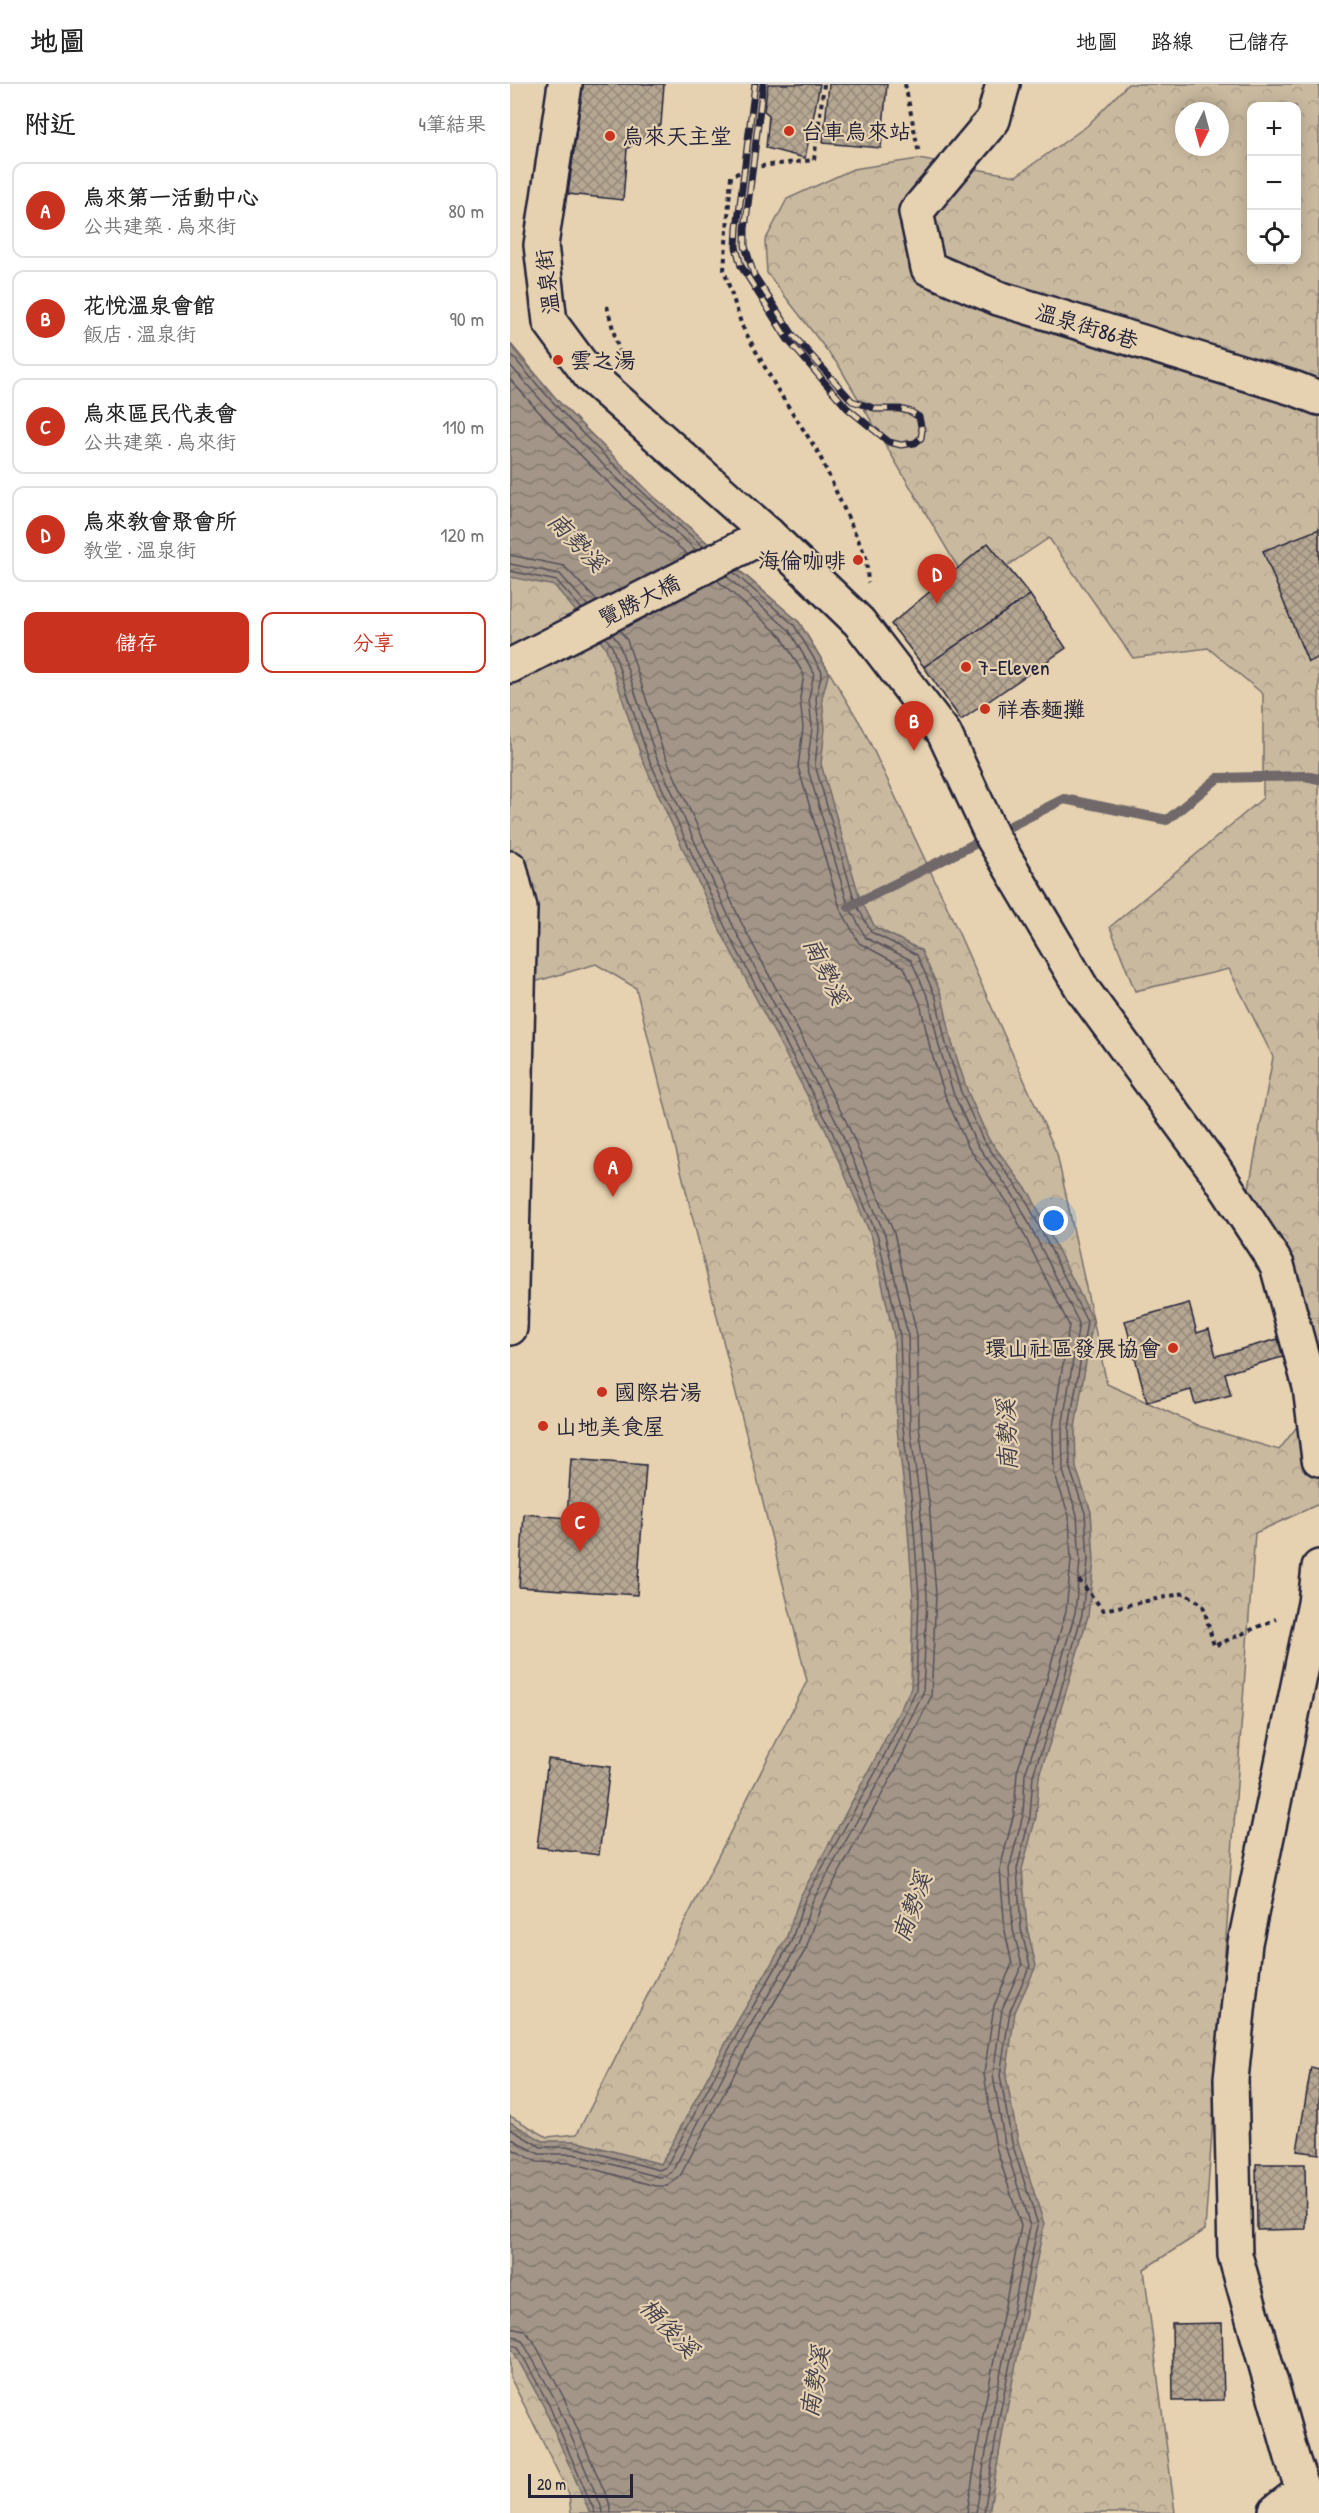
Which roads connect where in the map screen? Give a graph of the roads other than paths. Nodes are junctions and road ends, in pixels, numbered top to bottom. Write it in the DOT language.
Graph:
graph roads {
  1 [pos="565,84"];
  2 [pos="1003,84"];
  3 [pos="1319,398"];
  4 [pos="768,534"];
  5 [pos="510,666"];
  6 [pos="510,868"];
  7 [pos="510,1328"];
  8 [pos="1319,1459"];
  9 [pos="1319,1567"];
  10 [pos="1307,2501"];
  11 [pos="1276,2513"];
  1 -- 4 [label="street, 溫泉街"];
  2 -- 3 [label="street, 溫泉街86巷"];
  4 -- 5 [label="street, 覽勝大橋"];
  4 -- 8 [label="street, 溫泉街"];
  6 -- 7 [label="street"];
  9 -- 10 [label="street"];
  10 -- 11 [label="street"];
}
